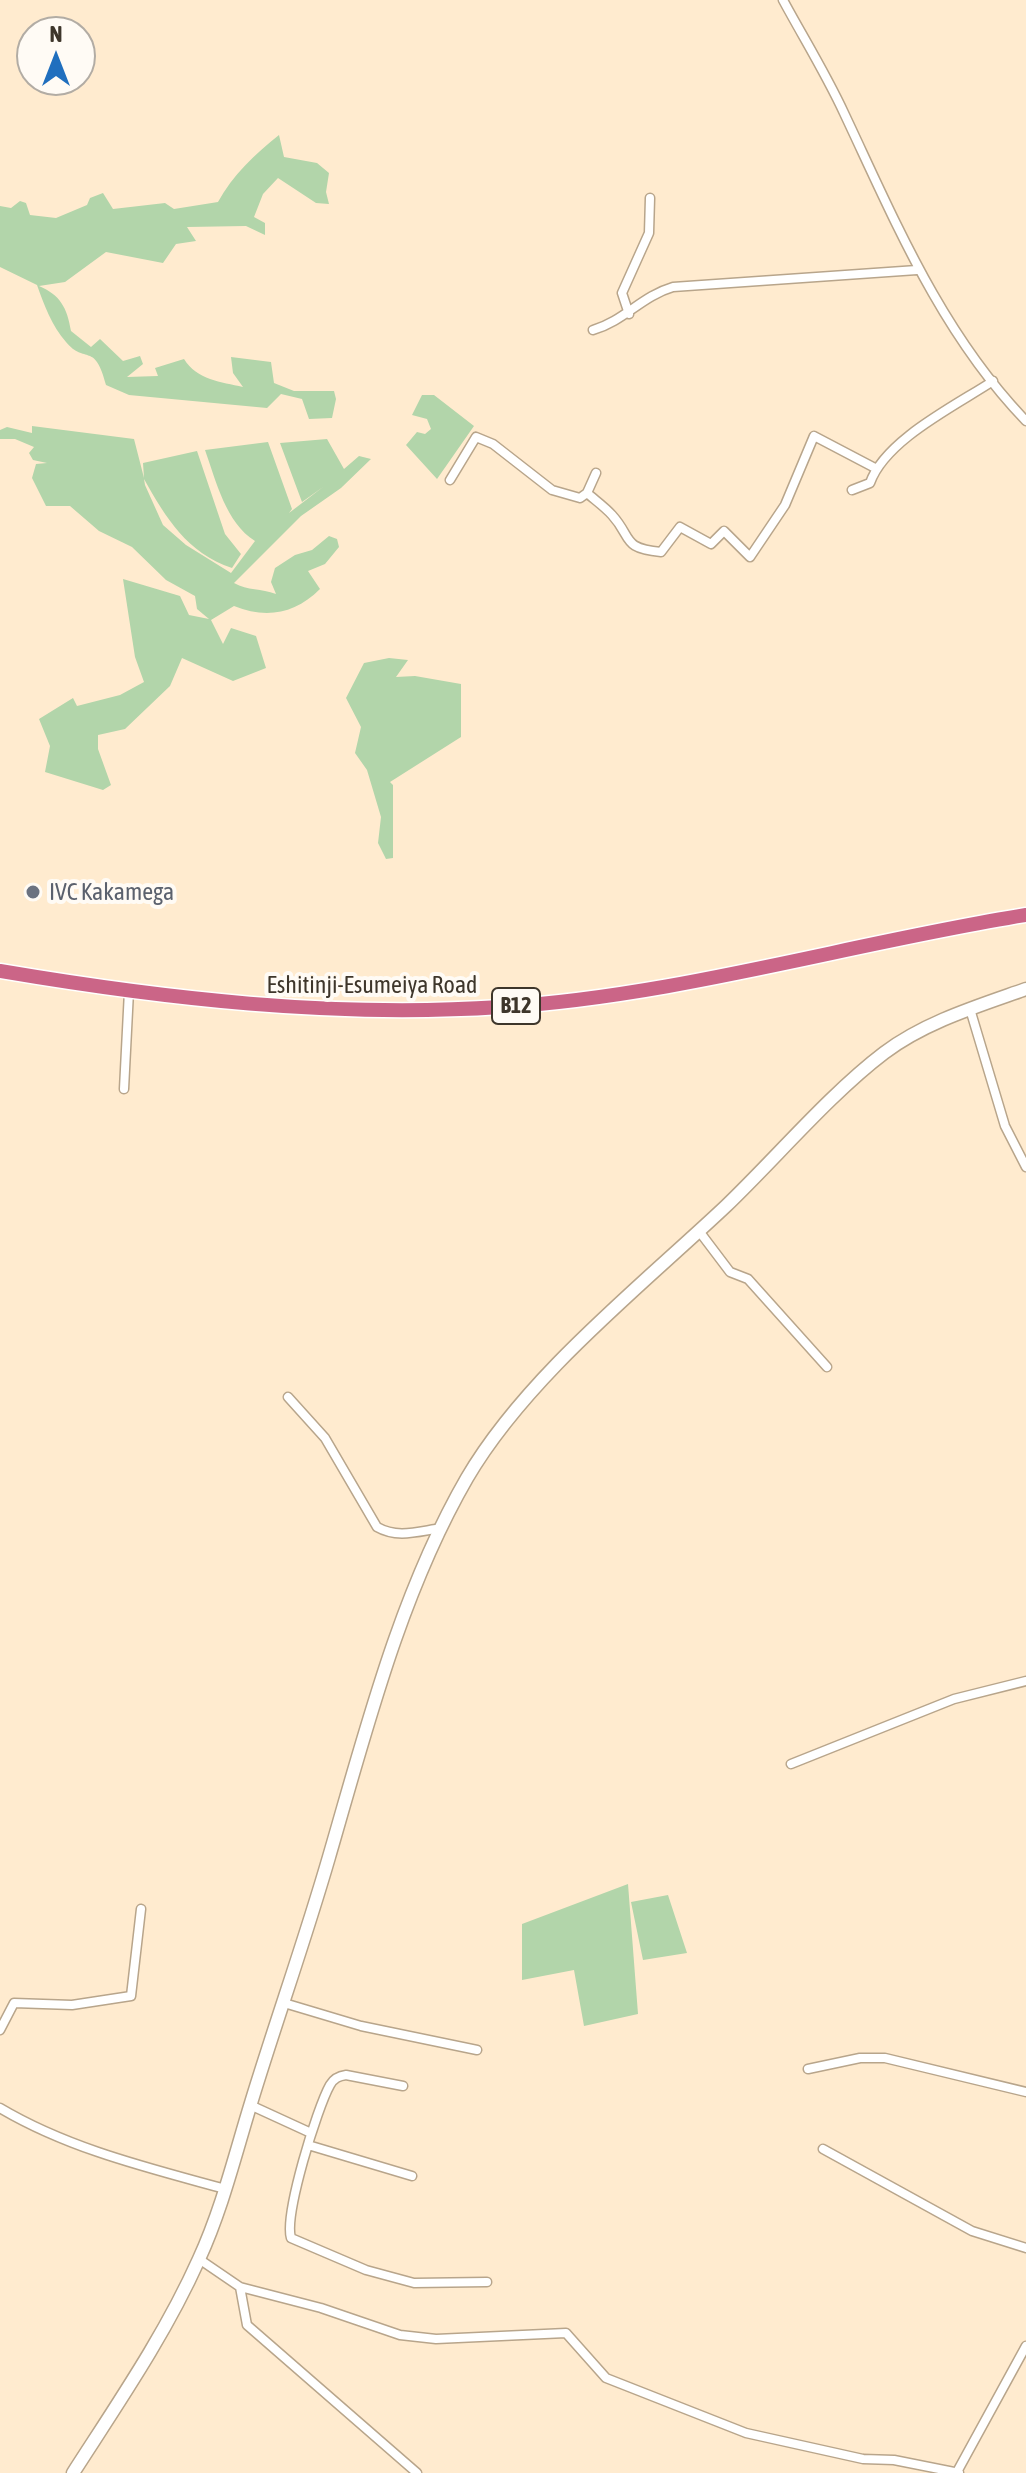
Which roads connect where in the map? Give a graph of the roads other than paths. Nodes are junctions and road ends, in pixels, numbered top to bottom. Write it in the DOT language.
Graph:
graph roads {
  1 [pos="783,0"];
  2 [pos="650,198"];
  3 [pos="917,270"];
  4 [pos="629,314"];
  5 [pos="593,330"];
  6 [pos="993,381"];
  7 [pos="1026,421"];
  8 [pos="875,468"];
  9 [pos="596,473"];
  10 [pos="450,480"];
  11 [pos="852,490"];
  12 [pos="587,493"];
  13 [pos="1026,915"];
  14 [pos="0,971"];
  15 [pos="1026,989"];
  16 [pos="129,991"];
  17 [pos="970,1009"];
  18 [pos="124,1089"];
  19 [pos="1026,1167"];
  20 [pos="699,1231"];
  21 [pos="827,1367"];
  22 [pos="288,1397"];
  23 [pos="442,1528"];
  24 [pos="1026,1681"];
  25 [pos="791,1764"];
  26 [pos="141,1909"];
  27 [pos="284,2003"];
  28 [pos="0,2030"];
  29 [pos="477,2050"];
  30 [pos="808,2069"];
  31 [pos="403,2086"];
  32 [pos="1026,2092"];
  33 [pos="250,2105"];
  34 [pos="0,2108"];
  35 [pos="311,2133"];
  36 [pos="308,2145"];
  37 [pos="823,2149"];
  38 [pos="412,2176"];
  39 [pos="225,2189"];
  40 [pos="1026,2248"];
  41 [pos="199,2259"];
  42 [pos="487,2282"];
  43 [pos="240,2287"];
  44 [pos="1026,2346"];
  45 [pos="73,2473"];
  46 [pos="417,2473"];
  47 [pos="958,2473"];
  1 -- 3 [label="street"];
  2 -- 4 [label="street"];
  3 -- 4 [label="street"];
  3 -- 6 [label="street"];
  4 -- 5 [label="street"];
  6 -- 7 [label="street"];
  6 -- 8 [label="street"];
  8 -- 11 [label="street"];
  8 -- 12 [label="street"];
  9 -- 12 [label="street"];
  10 -- 12 [label="street"];
  13 -- 16 [label="highway, Eshitinji-Esumeiya Road / B12"];
  14 -- 16 [label="highway, Eshitinji-Esumeiya Road / B12"];
  15 -- 17 [label="street"];
  16 -- 18 [label="street"];
  17 -- 19 [label="street"];
  17 -- 20 [label="street"];
  20 -- 21 [label="street"];
  20 -- 23 [label="street"];
  22 -- 23 [label="street"];
  23 -- 27 [label="street"];
  24 -- 25 [label="street"];
  26 -- 28 [label="street"];
  27 -- 29 [label="street"];
  27 -- 33 [label="street"];
  30 -- 32 [label="street"];
  31 -- 35 [label="street"];
  33 -- 35 [label="street"];
  33 -- 39 [label="street"];
  34 -- 39 [label="street"];
  35 -- 36 [label="street"];
  36 -- 38 [label="street"];
  36 -- 42 [label="street"];
  37 -- 40 [label="street"];
  39 -- 41 [label="street"];
  41 -- 43 [label="street"];
  41 -- 45 [label="street"];
  43 -- 46 [label="street"];
  43 -- 47 [label="street"];
  44 -- 47 [label="street"];
}
